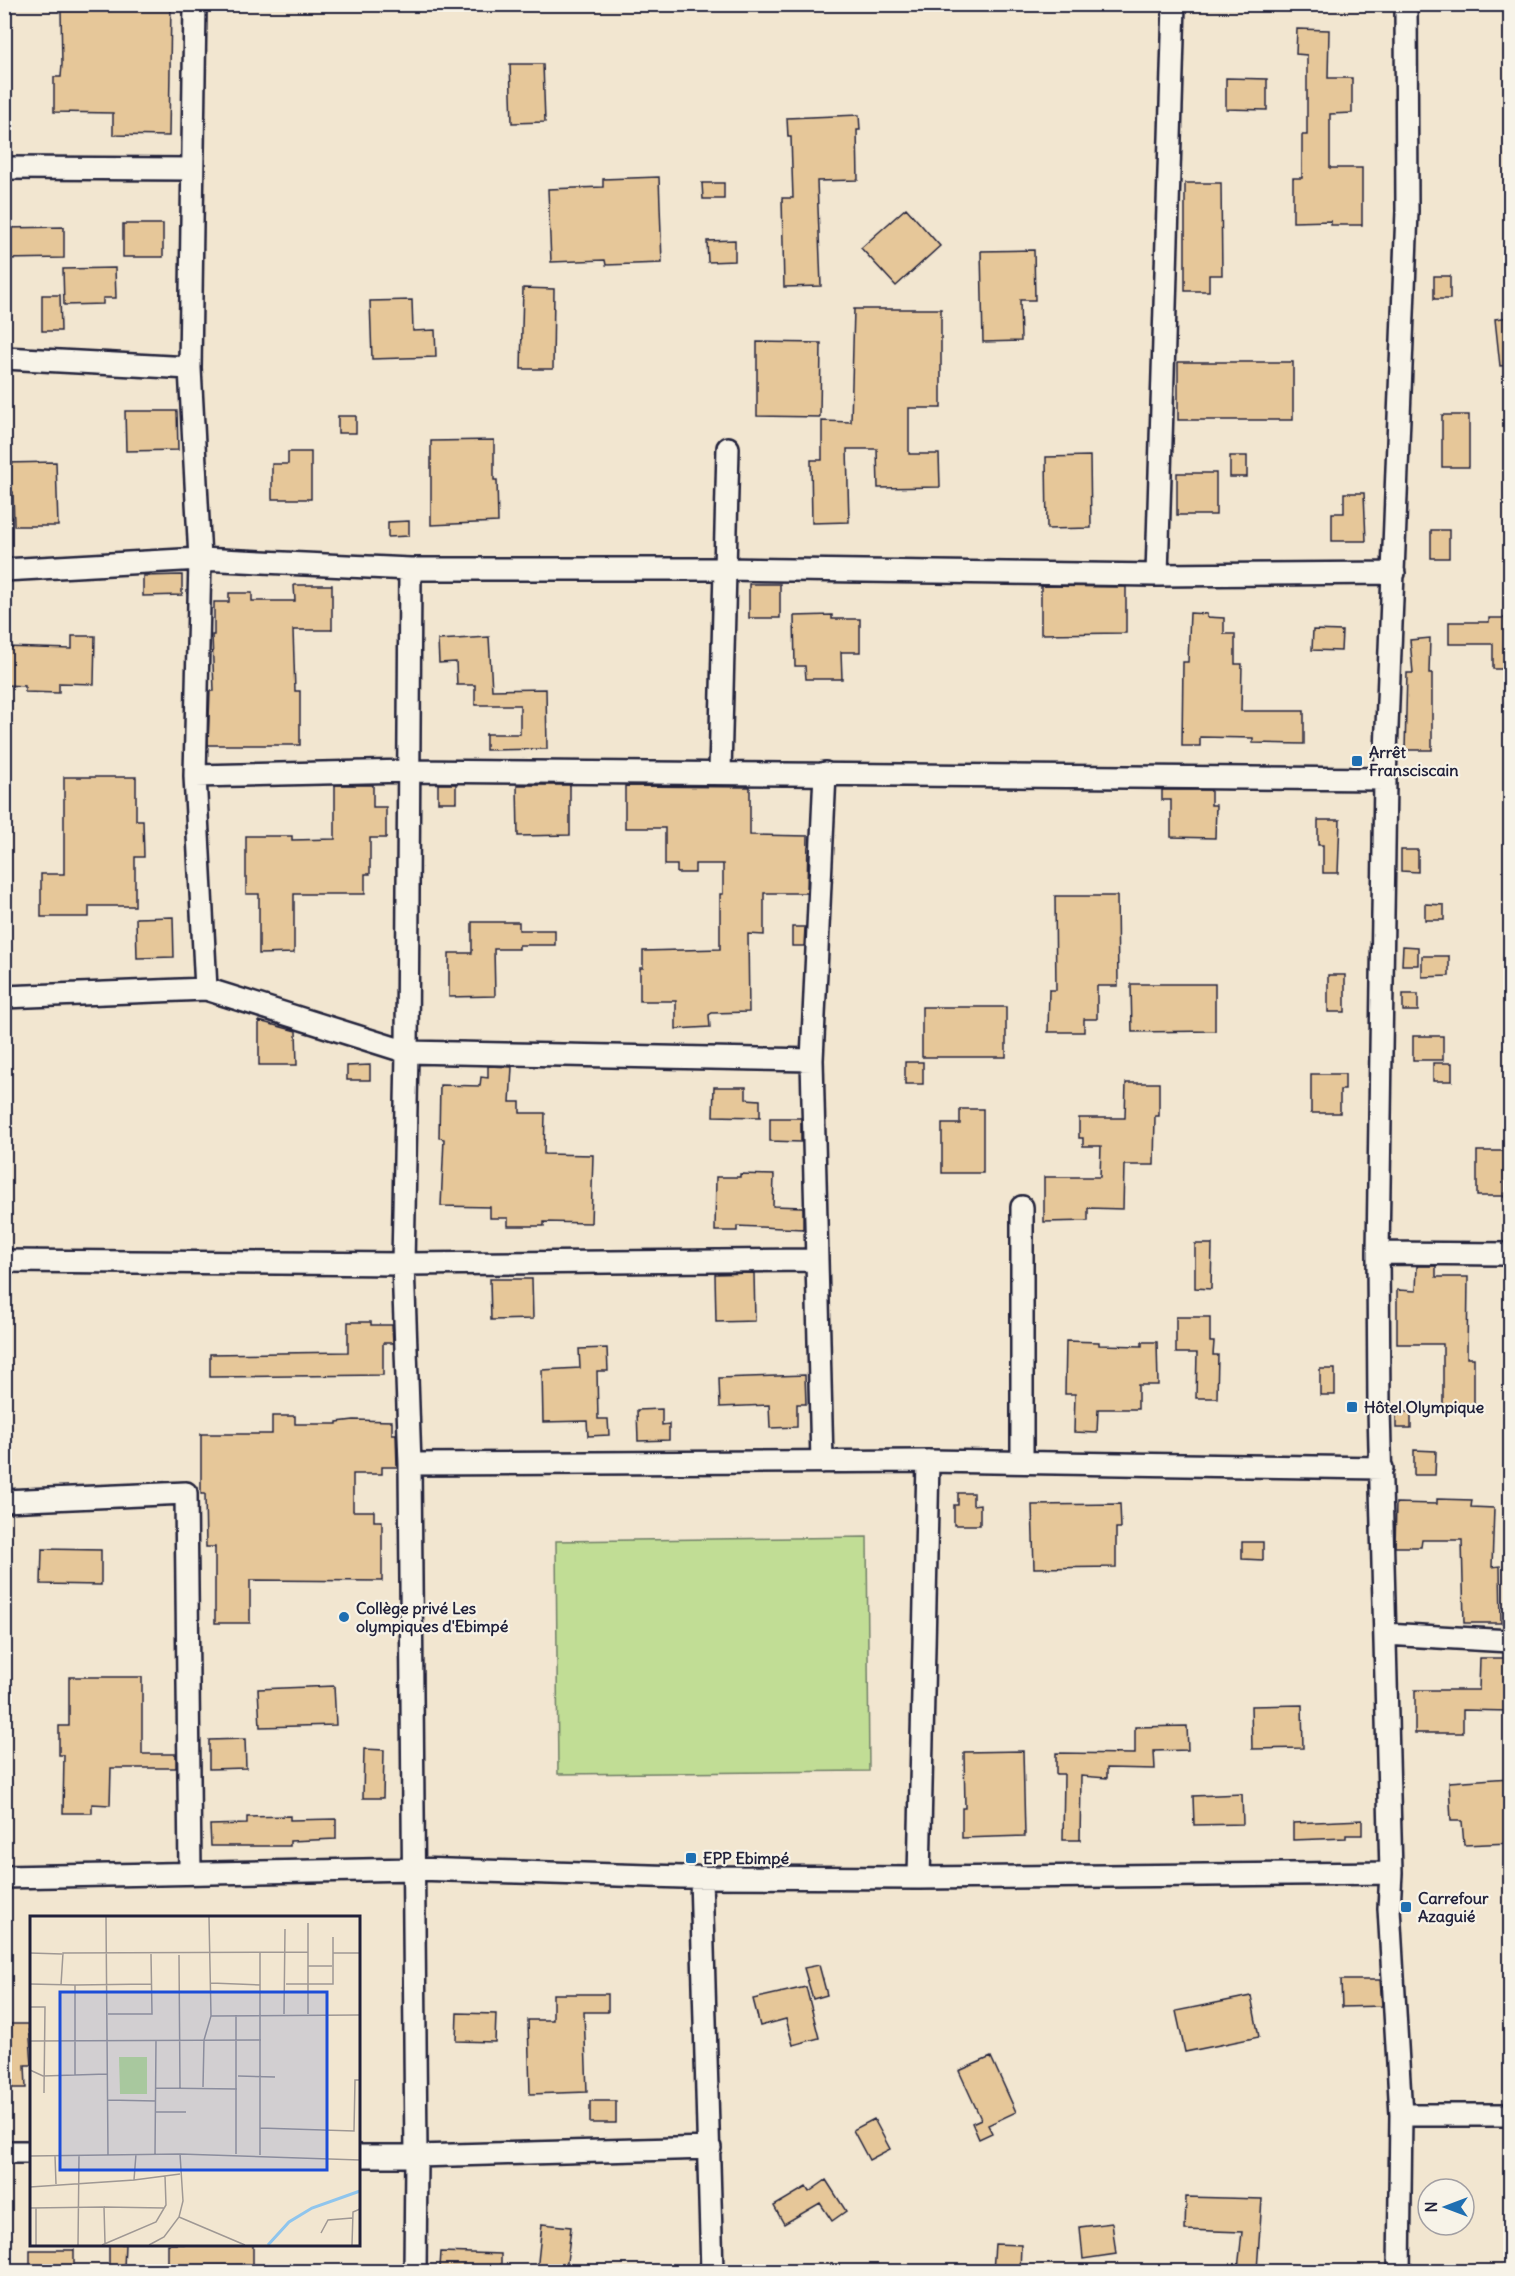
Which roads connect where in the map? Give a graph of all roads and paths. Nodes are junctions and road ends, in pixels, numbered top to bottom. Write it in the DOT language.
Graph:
graph roads {
  1 [pos="195,4"];
  2 [pos="1174,4"];
  3 [pos="1406,4"];
  4 [pos="4,168"];
  5 [pos="192,169"];
  6 [pos="4,358"];
  7 [pos="190,368"];
  8 [pos="728,448"];
  9 [pos="200,559"];
  10 [pos="410,569"];
  11 [pos="726,569"];
  12 [pos="4,570"];
  13 [pos="1394,573"];
  14 [pos="1157,575"];
  15 [pos="409,771"];
  16 [pos="720,772"];
  17 [pos="825,773"];
  18 [pos="195,776"];
  19 [pos="1385,779"];
  20 [pos="206,989"];
  21 [pos="4,997"];
  22 [pos="407,1052"];
  23 [pos="812,1060"];
  24 [pos="1022,1207"];
  25 [pos="1378,1253"];
  26 [pos="1510,1254"];
  27 [pos="817,1260"];
  28 [pos="4,1261"];
  29 [pos="403,1264"];
  30 [pos="928,1461"];
  31 [pos="822,1462"];
  32 [pos="1022,1462"];
  33 [pos="410,1464"];
  34 [pos="1382,1468"];
  35 [pos="4,1501"];
  36 [pos="1385,1634"];
  37 [pos="1510,1641"];
  38 [pos="414,1869"];
  39 [pos="190,1873"];
  40 [pos="1390,1873"];
  41 [pos="4,1877"];
  42 [pos="701,1877"];
  43 [pos="919,1878"];
  44 [pos="1401,2115"];
  45 [pos="1510,2115"];
  46 [pos="710,2148"];
  47 [pos="4,2152"];
  48 [pos="30,2152"];
  49 [pos="360,2156"];
  50 [pos="416,2156"];
  51 [pos="415,2271"];
  52 [pos="712,2271"];
  53 [pos="1399,2271"];
  1 -- 5 [label="street"];
  2 -- 14 [label="street"];
  3 -- 13 [label="street"];
  4 -- 5 [label="street"];
  5 -- 7 [label="street"];
  6 -- 7 [label="street"];
  7 -- 9 [label="street"];
  8 -- 11 [label="street"];
  9 -- 10 [label="street"];
  9 -- 12 [label="street"];
  9 -- 18 [label="street"];
  10 -- 11 [label="street"];
  10 -- 15 [label="street"];
  11 -- 14 [label="street"];
  11 -- 16 [label="street"];
  13 -- 14 [label="street"];
  13 -- 19 [label="street"];
  15 -- 16 [label="street"];
  15 -- 18 [label="street"];
  15 -- 22 [label="street"];
  16 -- 17 [label="street"];
  17 -- 19 [label="street"];
  17 -- 23 [label="street"];
  18 -- 20 [label="street"];
  19 -- 25 [label="street"];
  20 -- 21 [label="street"];
  20 -- 22 [label="street"];
  22 -- 23 [label="street"];
  22 -- 29 [label="street"];
  23 -- 27 [label="street"];
  24 -- 32 [label="street"];
  25 -- 26 [label="street"];
  25 -- 34 [label="street"];
  27 -- 29 [label="street"];
  27 -- 31 [label="street"];
  28 -- 29 [label="street"];
  29 -- 33 [label="street"];
  30 -- 31 [label="street"];
  30 -- 32 [label="street"];
  30 -- 43 [label="street"];
  31 -- 33 [label="street"];
  32 -- 34 [label="street"];
  33 -- 38 [label="street"];
  34 -- 36 [label="street"];
  35 -- 39 [label="street"];
  36 -- 37 [label="street"];
  36 -- 40 [label="street"];
  38 -- 39 [label="street"];
  38 -- 42 [label="street"];
  38 -- 50 [label="street"];
  39 -- 41 [label="street"];
  40 -- 43 [label="street"];
  40 -- 44 [label="street"];
  42 -- 43 [label="street"];
  42 -- 46 [label="street"];
  44 -- 45 [label="street"];
  44 -- 53 [label="street"];
  46 -- 50 [label="street"];
  46 -- 52 [label="street"];
  47 -- 48 [label="street"];
  49 -- 50 [label="street"];
  50 -- 51 [label="street"];
}
